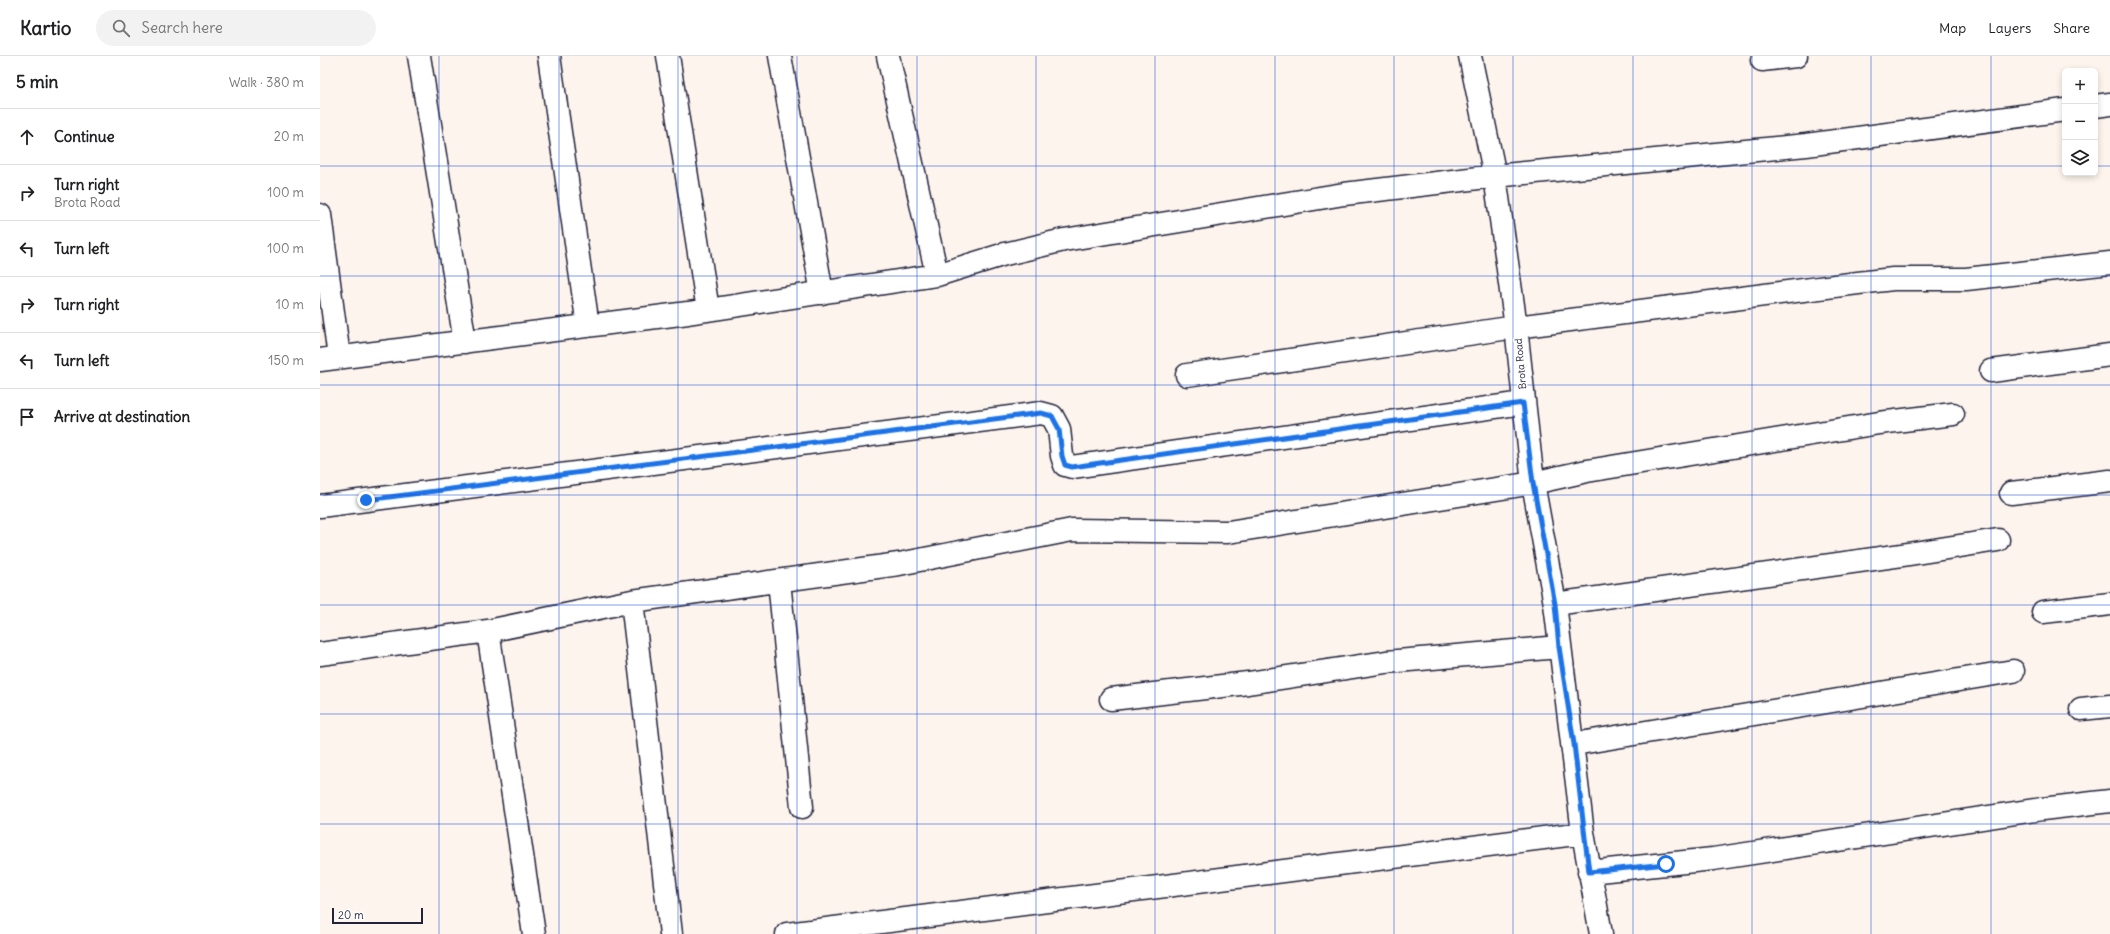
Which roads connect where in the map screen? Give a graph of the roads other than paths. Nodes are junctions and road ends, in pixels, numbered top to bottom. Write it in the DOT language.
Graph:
graph roads {
  1 [pos="420,56"];
  2 [pos="549,56"];
  3 [pos="668,56"];
  4 [pos="780,56"];
  5 [pos="888,56"];
  6 [pos="1470,56"];
  7 [pos="1796,56"];
  8 [pos="1762,60"];
  9 [pos="2110,104"];
  10 [pos="2098,106"];
  11 [pos="2062,110"];
  12 [pos="1495,176"];
  13 [pos="321,223"];
  14 [pos="2110,263"];
  15 [pos="937,275"];
  16 [pos="822,293"];
  17 [pos="708,310"];
  18 [pos="588,326"];
  19 [pos="1516,328"];
  20 [pos="464,342"];
  21 [pos="2110,355"];
  22 [pos="330,358"];
  23 [pos="1991,371"];
  24 [pos="1187,375"];
  25 [pos="1523,403"];
  26 [pos="1953,414"];
  27 [pos="2110,481"];
  28 [pos="1533,483"];
  29 [pos="2011,493"];
  30 [pos="320,506"];
  31 [pos="1998,540"];
  32 [pos="779,580"];
  33 [pos="632,601"];
  34 [pos="1555,604"];
  35 [pos="2110,604"];
  36 [pos="2044,612"];
  37 [pos="488,630"];
  38 [pos="1559,647"];
  39 [pos="320,654"];
  40 [pos="2013,671"];
  41 [pos="1110,699"];
  42 [pos="2110,706"];
  43 [pos="2080,709"];
  44 [pos="1574,744"];
  45 [pos="2110,801"];
  46 [pos="802,806"];
  47 [pos="1583,832"];
  48 [pos="1589,872"];
  49 [pos="840,930"];
  50 [pos="534,934"];
  51 [pos="671,934"];
  52 [pos="787,934"];
  53 [pos="1601,934"];
  1 -- 20 [label="street"];
  2 -- 18 [label="street"];
  3 -- 17 [label="street"];
  4 -- 16 [label="street"];
  5 -- 15 [label="street"];
  6 -- 12 [label="street, Brota Road"];
  7 -- 8 [label="street"];
  9 -- 10 [label="street"];
  11 -- 12 [label="street"];
  12 -- 15 [label="street"];
  12 -- 19 [label="street, Brota Road"];
  13 -- 22 [label="street"];
  14 -- 19 [label="street"];
  15 -- 16 [label="street"];
  16 -- 17 [label="street"];
  17 -- 18 [label="street"];
  18 -- 20 [label="street"];
  19 -- 24 [label="street"];
  19 -- 25 [label="street, Brota Road"];
  20 -- 22 [label="street"];
  21 -- 23 [label="street"];
  25 -- 28 [label="street, Brota Road"];
  25 -- 30 [label="street"];
  26 -- 28 [label="street"];
  27 -- 29 [label="street"];
  28 -- 32 [label="street"];
  28 -- 34 [label="street, Brota Road"];
  31 -- 34 [label="street"];
  32 -- 33 [label="street"];
  32 -- 46 [label="street"];
  33 -- 37 [label="street"];
  33 -- 51 [label="street"];
  34 -- 38 [label="street, Brota Road"];
  35 -- 36 [label="street"];
  37 -- 39 [label="street"];
  37 -- 50 [label="street"];
  38 -- 41 [label="street"];
  38 -- 44 [label="street, Brota Road"];
  40 -- 44 [label="street"];
  42 -- 43 [label="street"];
  44 -- 47 [label="street, Brota Road"];
  45 -- 48 [label="street"];
  47 -- 48 [label="street, Brota Road"];
  47 -- 49 [label="street"];
  48 -- 53 [label="street, Brota Road"];
  49 -- 52 [label="street"];
}
